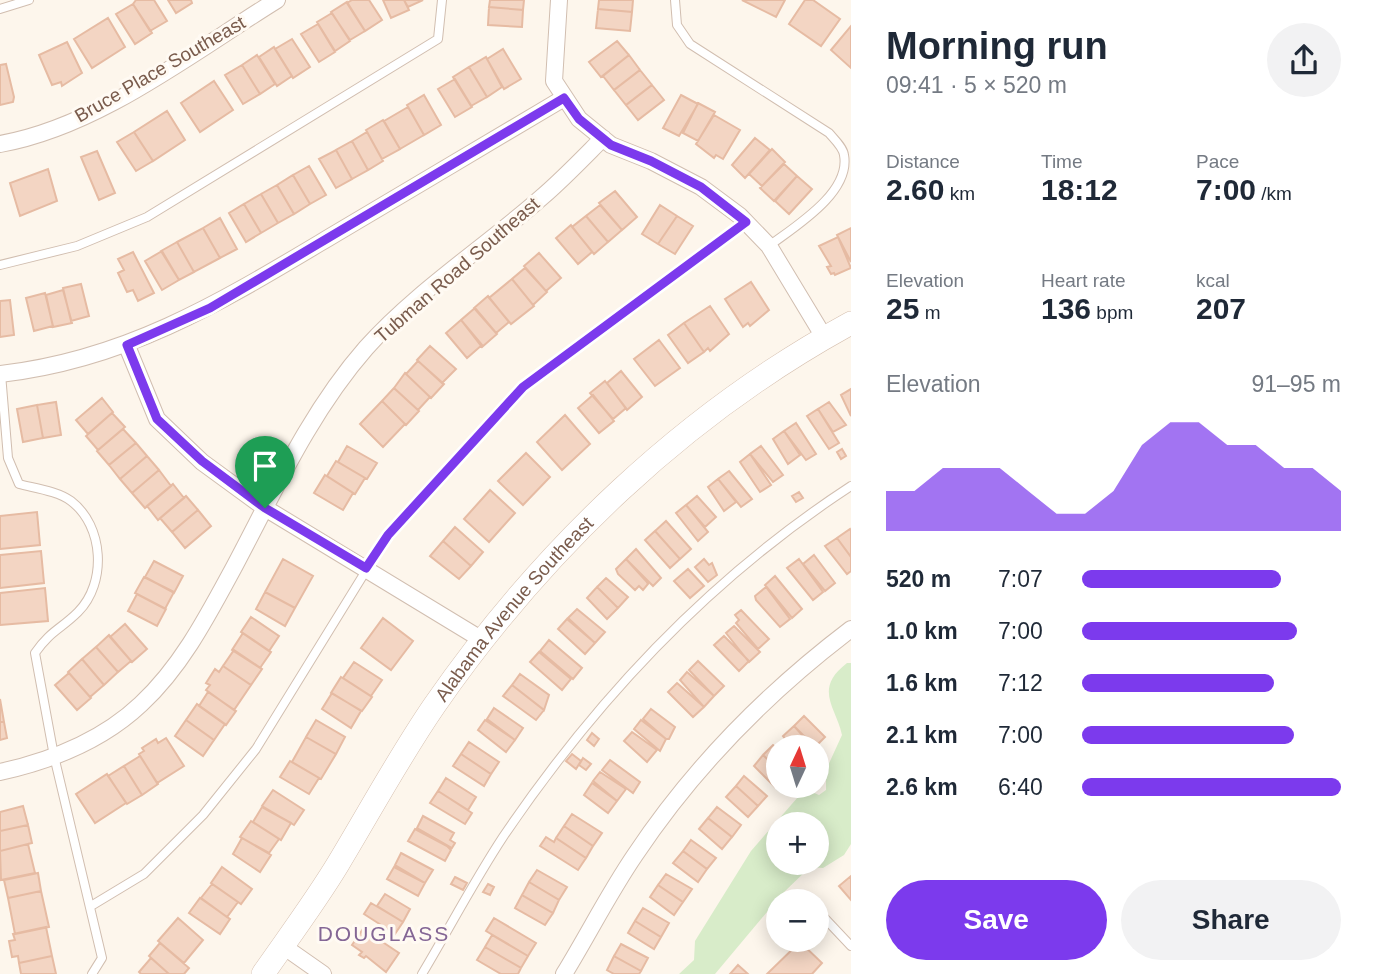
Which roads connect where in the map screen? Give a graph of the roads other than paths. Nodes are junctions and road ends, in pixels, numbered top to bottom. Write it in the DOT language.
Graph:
graph roads {
  1 [pos="29,0"];
  2 [pos="276,0"];
  3 [pos="442,0"];
  4 [pos="559,0"];
  5 [pos="675,0"];
  6 [pos="0,9"];
  7 [pos="564,98"];
  8 [pos="603,138"];
  9 [pos="0,144"];
  10 [pos="746,222"];
  11 [pos="769,246"];
  12 [pos="0,265"];
  13 [pos="851,323"];
  14 [pos="824,337"];
  15 [pos="127,345"];
  16 [pos="1,374"];
  17 [pos="851,486"];
  18 [pos="265,508"];
  19 [pos="366,568"];
  20 [pos="851,629"];
  21 [pos="484,641"];
  22 [pos="54,755"];
  23 [pos="0,772"];
  24 [pos="91,906"];
  25 [pos="829,923"];
  26 [pos="283,946"];
  27 [pos="851,946"];
  28 [pos="93,974"];
  29 [pos="263,974"];
  30 [pos="323,974"];
  31 [pos="422,974"];
  32 [pos="564,974"];
  1 -- 6 [label="lane"];
  2 -- 9 [label="street, Bruce Place Southeast"];
  3 -- 12 [label="lane"];
  4 -- 7 [label="street"];
  5 -- 11 [label="lane"];
  7 -- 8 [label="street"];
  7 -- 15 [label="street"];
  8 -- 10 [label="street"];
  8 -- 18 [label="street, Tubman Road Southeast"];
  10 -- 11 [label="street"];
  10 -- 19 [label="lane"];
  11 -- 14 [label="street"];
  13 -- 14 [label="main road, Alabama Avenue Southeast"];
  14 -- 21 [label="main road, Alabama Avenue Southeast"];
  15 -- 16 [label="street"];
  15 -- 18 [label="street"];
  16 -- 22 [label="lane"];
  17 -- 31 [label="lane"];
  18 -- 19 [label="street"];
  18 -- 22 [label="street, Tubman Road Southeast"];
  19 -- 21 [label="street"];
  19 -- 24 [label="lane"];
  20 -- 32 [label="street"];
  21 -- 26 [label="main road, Alabama Avenue Southeast"];
  22 -- 23 [label="street, Tubman Road Southeast"];
  22 -- 24 [label="lane"];
  24 -- 28 [label="lane"];
  25 -- 27 [label="lane"];
  26 -- 29 [label="main road, Alabama Avenue Southeast"];
  26 -- 30 [label="street"];
}
